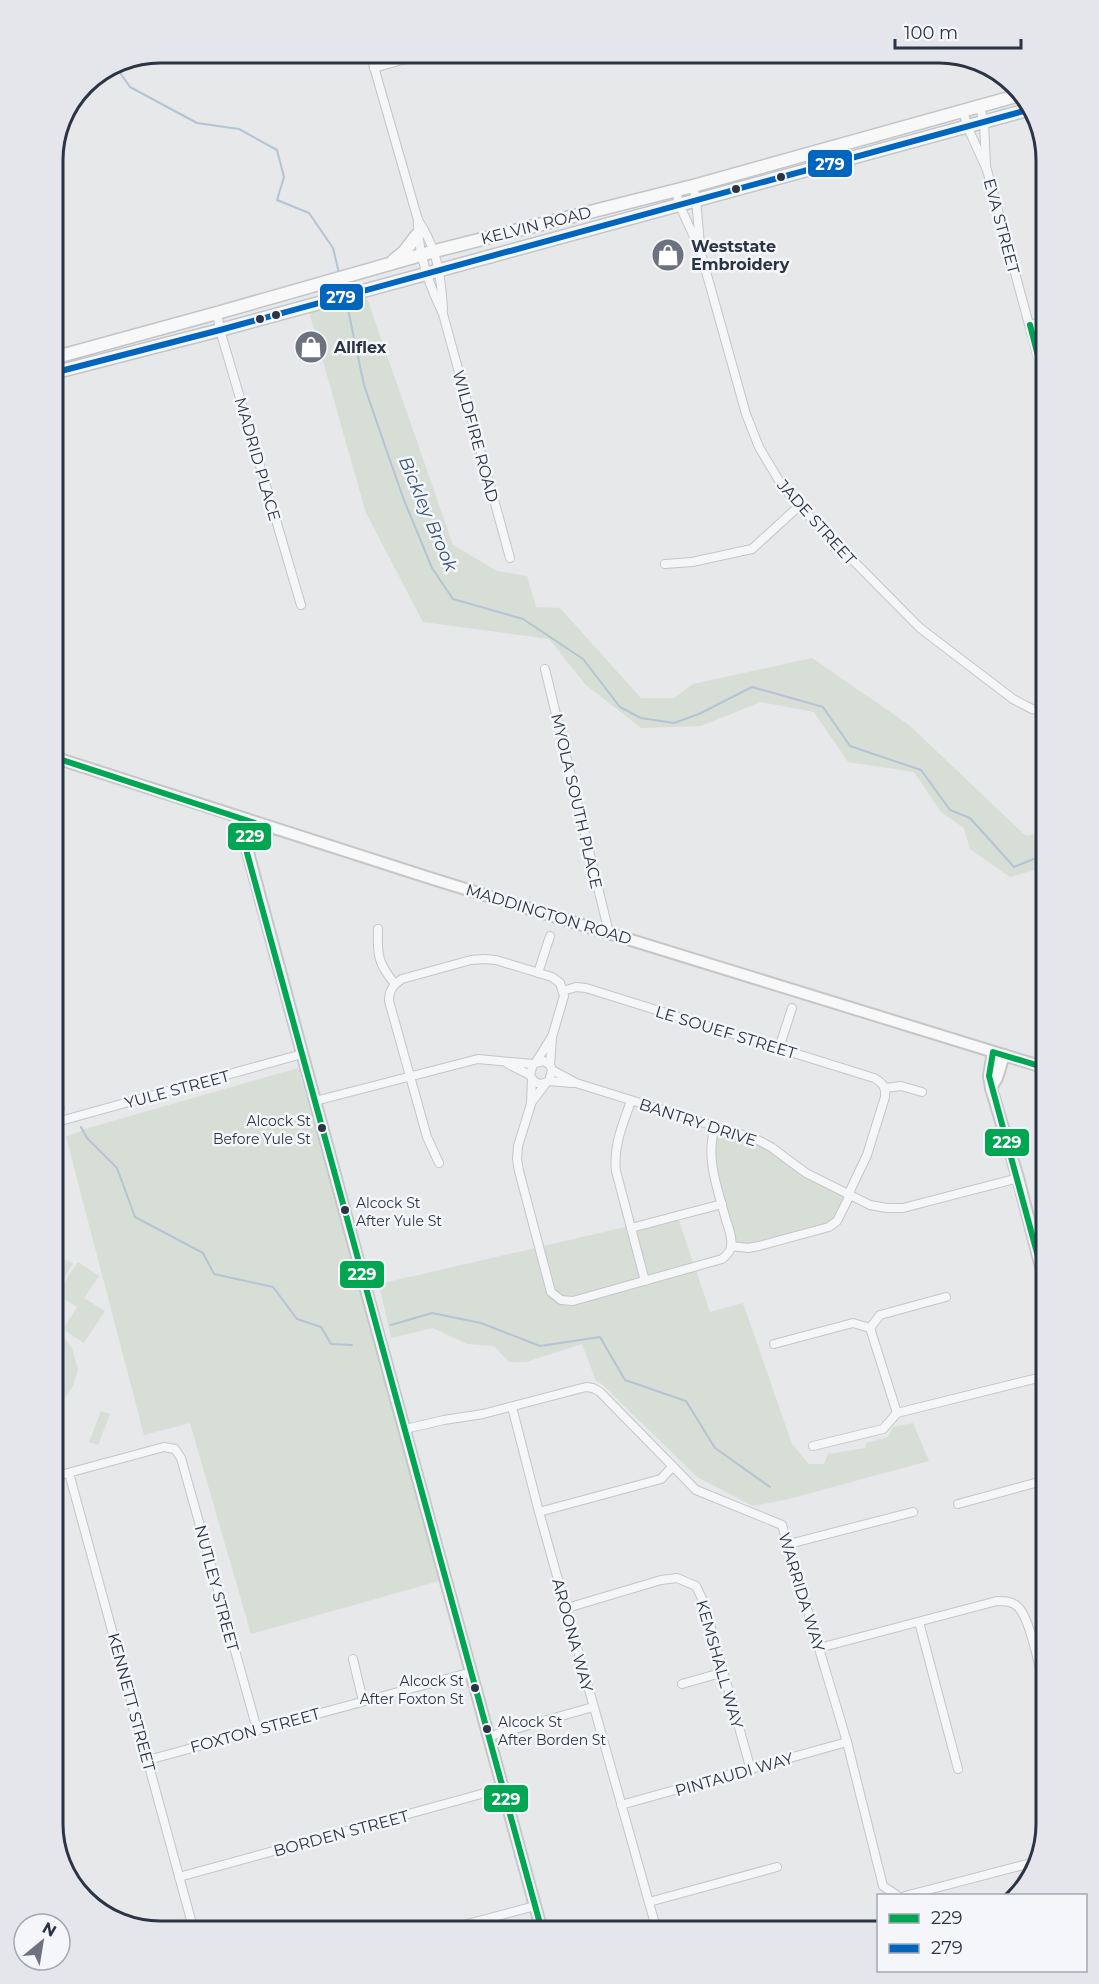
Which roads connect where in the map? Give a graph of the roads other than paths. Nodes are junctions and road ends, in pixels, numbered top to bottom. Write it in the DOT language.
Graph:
graph roads {
  1 [pos="373,63"];
  2 [pos="392,63"];
  3 [pos="374,68"];
  4 [pos="1013,97"];
  5 [pos="980,107"];
  6 [pos="963,111"];
  7 [pos="1023,112"];
  8 [pos="984,123"];
  9 [pos="968,128"];
  10 [pos="770,165"];
  11 [pos="987,170"];
  12 [pos="792,174"];
  13 [pos="693,186"];
  14 [pos="676,190"];
  15 [pos="696,199"];
  16 [pos="679,204"];
  17 [pos="418,220"];
  18 [pos="417,235"];
  19 [pos="435,250"];
  20 [pos="700,250"];
  21 [pos="421,254"];
  22 [pos="388,264"];
  23 [pos="439,269"];
  24 [pos="426,273"];
  25 [pos="217,313"];
  26 [pos="443,314"];
  27 [pos="1036,323"];
  28 [pos="1030,325"];
  29 [pos="220,330"];
  30 [pos="103,345"];
  31 [pos="1036,347"];
  32 [pos="63,355"];
  33 [pos="107,359"];
  34 [pos="63,370"];
  35 [pos="799,506"];
  36 [pos="510,558"];
  37 [pos="665,564"];
  38 [pos="301,605"];
  39 [pos="545,669"];
  40 [pos="1036,710"];
  41 [pos="63,760"];
  42 [pos="249,821"];
  43 [pos="378,929"];
  44 [pos="609,933"];
  45 [pos="550,936"];
  46 [pos="538,973"];
  47 [pos="395,984"];
  48 [pos="563,991"];
  49 [pos="792,1008"];
  50 [pos="552,1037"];
  51 [pos="779,1048"];
  52 [pos="999,1053"];
  53 [pos="302,1054"];
  54 [pos="505,1062"];
  55 [pos="534,1063"];
  56 [pos="1036,1065"];
  57 [pos="551,1068"];
  58 [pos="411,1077"];
  59 [pos="531,1077"];
  60 [pos="547,1082"];
  61 [pos="576,1083"];
  62 [pos="885,1088"];
  63 [pos="922,1092"];
  64 [pos="315,1101"];
  65 [pos="631,1101"];
  66 [pos="531,1104"];
  67 [pos="63,1120"];
  68 [pos="715,1127"];
  69 [pos="439,1163"];
  70 [pos="1018,1178"];
  71 [pos="849,1195"];
  72 [pos="722,1204"];
  73 [pos="631,1228"];
  74 [pos="731,1246"];
  75 [pos="1036,1246"];
  76 [pos="645,1281"];
  77 [pos="946,1297"];
  78 [pos="870,1328"];
  79 [pos="774,1344"];
  80 [pos="1036,1379"];
  81 [pos="512,1407"];
  82 [pos="897,1413"];
  83 [pos="405,1429"];
  84 [pos="813,1446"];
  85 [pos="672,1467"];
  86 [pos="69,1473"];
  87 [pos="63,1475"];
  88 [pos="1036,1483"];
  89 [pos="958,1504"];
  90 [pos="539,1512"];
  91 [pos="914,1512"];
  92 [pos="789,1544"];
  93 [pos="567,1608"];
  94 [pos="919,1622"];
  95 [pos="819,1647"];
  96 [pos="1036,1655"];
  97 [pos="353,1659"];
  98 [pos="472,1672"];
  99 [pos="724,1672"];
  100 [pos="682,1684"];
  101 [pos="363,1701"];
  102 [pos="593,1707"];
  103 [pos="256,1729"];
  104 [pos="490,1736"];
  105 [pos="847,1742"];
  106 [pos="148,1760"];
  107 [pos="958,1769"];
  108 [pos="751,1770"];
  109 [pos="503,1788"];
  110 [pos="621,1805"];
  111 [pos="1027,1864"];
  112 [pos="777,1867"];
  113 [pos="179,1876"];
  114 [pos="895,1894"];
  115 [pos="913,1894"];
  116 [pos="649,1902"];
  117 [pos="536,1906"];
  118 [pos="192,1921"];
  119 [pos="479,1921"];
  120 [pos="540,1921"];
  121 [pos="654,1921"];
  1 -- 3 [label="street, WILDFIRE ROAD"];
  2 -- 3 [label="street"];
  3 -- 17 [label="street, WILDFIRE ROAD"];
  4 -- 5 [label="main road, KELVIN ROAD"];
  5 -- 6 [label="main road, KELVIN ROAD"];
  5 -- 8 [label="street, EVA STREET"];
  6 -- 9 [label="street, EVA STREET"];
  6 -- 10 [label="main road, KELVIN ROAD"];
  7 -- 8 [label="main road, KELVIN ROAD"];
  8 -- 9 [label="main road, KELVIN ROAD"];
  8 -- 11 [label="street, EVA STREET"];
  9 -- 11 [label="street, EVA STREET"];
  9 -- 12 [label="main road, KELVIN ROAD"];
  10 -- 12 [label="main road"];
  10 -- 13 [label="main road, KELVIN ROAD"];
  11 -- 28 [label="street, EVA STREET"];
  12 -- 15 [label="main road, KELVIN ROAD"];
  13 -- 14 [label="main road, KELVIN ROAD"];
  13 -- 15 [label="street, JADE STREET"];
  14 -- 16 [label="street, JADE STREET"];
  14 -- 19 [label="main road, KELVIN ROAD"];
  15 -- 16 [label="main road, KELVIN ROAD"];
  15 -- 20 [label="street, JADE STREET"];
  16 -- 20 [label="street, JADE STREET"];
  16 -- 23 [label="main road, KELVIN ROAD"];
  17 -- 18 [label="street, WILDFIRE ROAD"];
  17 -- 19 [label="street, WILDFIRE ROAD"];
  18 -- 21 [label="street, WILDFIRE ROAD"];
  18 -- 22 [label="main road"];
  19 -- 21 [label="main road, KELVIN ROAD"];
  19 -- 23 [label="street, WILDFIRE ROAD"];
  20 -- 35 [label="street, JADE STREET"];
  21 -- 22 [label="main road, KELVIN ROAD"];
  21 -- 24 [label="street, WILDFIRE ROAD"];
  22 -- 25 [label="main road, KELVIN ROAD"];
  23 -- 24 [label="main road, KELVIN ROAD"];
  23 -- 26 [label="street, WILDFIRE ROAD"];
  24 -- 26 [label="street, WILDFIRE ROAD"];
  24 -- 29 [label="main road, KELVIN ROAD"];
  25 -- 29 [label="street, MADRID PLACE"];
  25 -- 30 [label="main road, KELVIN ROAD"];
  26 -- 36 [label="street, WILDFIRE ROAD"];
  27 -- 28 [label="street"];
  28 -- 31 [label="street, EVA STREET"];
  29 -- 33 [label="main road, KELVIN ROAD"];
  29 -- 38 [label="street, MADRID PLACE"];
  30 -- 32 [label="main road, KELVIN ROAD"];
  30 -- 33 [label="main road"];
  33 -- 34 [label="main road, KELVIN ROAD"];
  35 -- 37 [label="street"];
  35 -- 40 [label="street, JADE STREET"];
  39 -- 44 [label="street, MYOLA SOUTH PLACE"];
  41 -- 42 [label="main road, MADDINGTON ROAD"];
  42 -- 44 [label="main road, MADDINGTON ROAD"];
  42 -- 53 [label="main road"];
  43 -- 47 [label="street"];
  44 -- 52 [label="main road, MADDINGTON ROAD"];
  45 -- 46 [label="street"];
  46 -- 47 [label="street"];
  46 -- 48 [label="street"];
  47 -- 58 [label="street"];
  48 -- 50 [label="street"];
  48 -- 51 [label="street, LE SOUEF STREET"];
  49 -- 51 [label="street"];
  50 -- 55 [label="street"];
  50 -- 57 [label="street"];
  51 -- 62 [label="street, LE SOUEF STREET"];
  52 -- 56 [label="main road, MADDINGTON ROAD"];
  52 -- 70 [label="main road"];
  53 -- 64 [label="main road"];
  53 -- 67 [label="street, YULE STREET"];
  54 -- 55 [label="street"];
  54 -- 58 [label="street"];
  54 -- 59 [label="street"];
  55 -- 57 [label="street"];
  55 -- 59 [label="street"];
  57 -- 60 [label="street"];
  57 -- 61 [label="street, BANTRY DRIVE"];
  58 -- 64 [label="street"];
  58 -- 69 [label="street"];
  59 -- 60 [label="street"];
  59 -- 66 [label="street"];
  60 -- 61 [label="street, BANTRY DRIVE"];
  60 -- 66 [label="street"];
  61 -- 65 [label="street, BANTRY DRIVE"];
  62 -- 63 [label="street, LE SOUEF STREET"];
  62 -- 71 [label="street"];
  64 -- 83 [label="main road"];
  65 -- 68 [label="street, BANTRY DRIVE"];
  65 -- 73 [label="street"];
  66 -- 76 [label="street"];
  68 -- 71 [label="street, BANTRY DRIVE"];
  68 -- 72 [label="street"];
  70 -- 71 [label="street, BANTRY DRIVE"];
  70 -- 75 [label="main road"];
  71 -- 74 [label="street"];
  72 -- 73 [label="street"];
  72 -- 74 [label="street"];
  73 -- 76 [label="street"];
  74 -- 76 [label="street"];
  77 -- 78 [label="street"];
  78 -- 79 [label="street"];
  78 -- 82 [label="street"];
  80 -- 82 [label="street"];
  81 -- 83 [label="street, WARRIDA WAY"];
  81 -- 85 [label="street, WARRIDA WAY"];
  81 -- 90 [label="street, AROONA WAY"];
  82 -- 84 [label="street"];
  83 -- 98 [label="main road"];
  85 -- 90 [label="street"];
  85 -- 92 [label="street, WARRIDA WAY"];
  86 -- 87 [label="street"];
  86 -- 103 [label="street, NUTLEY STREET"];
  86 -- 106 [label="street, KENNETT STREET"];
  88 -- 89 [label="street"];
  90 -- 93 [label="street, AROONA WAY"];
  91 -- 92 [label="street"];
  92 -- 95 [label="street, WARRIDA WAY"];
  93 -- 99 [label="street, KEMSHALL WAY"];
  93 -- 102 [label="street, AROONA WAY"];
  94 -- 95 [label="street"];
  94 -- 96 [label="street"];
  94 -- 107 [label="street"];
  95 -- 105 [label="street, WARRIDA WAY"];
  97 -- 101 [label="street"];
  98 -- 101 [label="street, FOXTON STREET"];
  98 -- 104 [label="main road"];
  99 -- 100 [label="street"];
  99 -- 108 [label="street, KEMSHALL WAY"];
  101 -- 103 [label="street, FOXTON STREET"];
  102 -- 104 [label="street"];
  102 -- 110 [label="street, AROONA WAY"];
  103 -- 106 [label="street, FOXTON STREET"];
  104 -- 109 [label="main road"];
  105 -- 108 [label="street, PINTAUDI WAY"];
  105 -- 114 [label="street, WARRIDA WAY"];
  106 -- 113 [label="street, KENNETT STREET"];
  108 -- 110 [label="street, PINTAUDI WAY"];
  109 -- 113 [label="street, BORDEN STREET"];
  109 -- 117 [label="main road"];
  110 -- 116 [label="street, AROONA WAY"];
  111 -- 115 [label="street"];
  112 -- 116 [label="street"];
  113 -- 118 [label="street, KENNETT STREET"];
  116 -- 121 [label="street, AROONA WAY"];
  117 -- 119 [label="street"];
  117 -- 120 [label="main road"];
}
